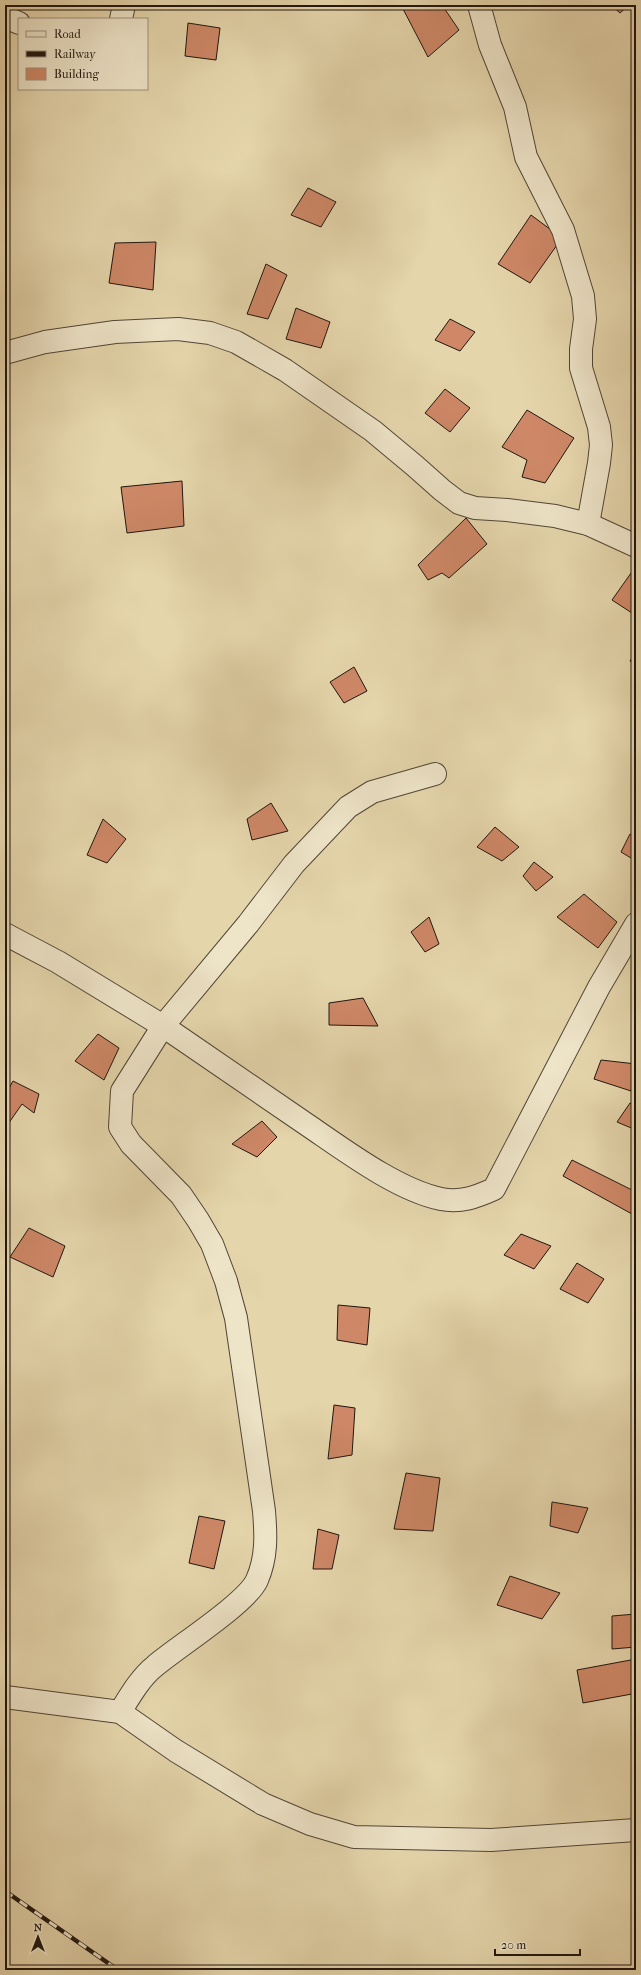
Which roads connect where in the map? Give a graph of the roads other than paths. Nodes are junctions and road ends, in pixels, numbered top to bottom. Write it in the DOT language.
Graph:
graph roads {
  1 [pos="124,5"];
  2 [pos="479,5"];
  3 [pos="5,17"];
  4 [pos="121,18"];
  5 [pos="18,23"];
  6 [pos="5,354"];
  7 [pos="588,524"];
  8 [pos="636,546"];
  9 [pos="435,774"];
  10 [pos="636,924"];
  11 [pos="5,934"];
  12 [pos="163,1026"];
  13 [pos="5,1697"];
  14 [pos="120,1712"];
  15 [pos="636,1830"];
  1 -- 4 [label="street"];
  2 -- 7 [label="street"];
  3 -- 5 [label="street"];
  6 -- 7 [label="street"];
  7 -- 8 [label="street"];
  9 -- 12 [label="street"];
  10 -- 12 [label="street"];
  11 -- 12 [label="street"];
  12 -- 14 [label="street"];
  13 -- 14 [label="street"];
  14 -- 15 [label="street"];
}
